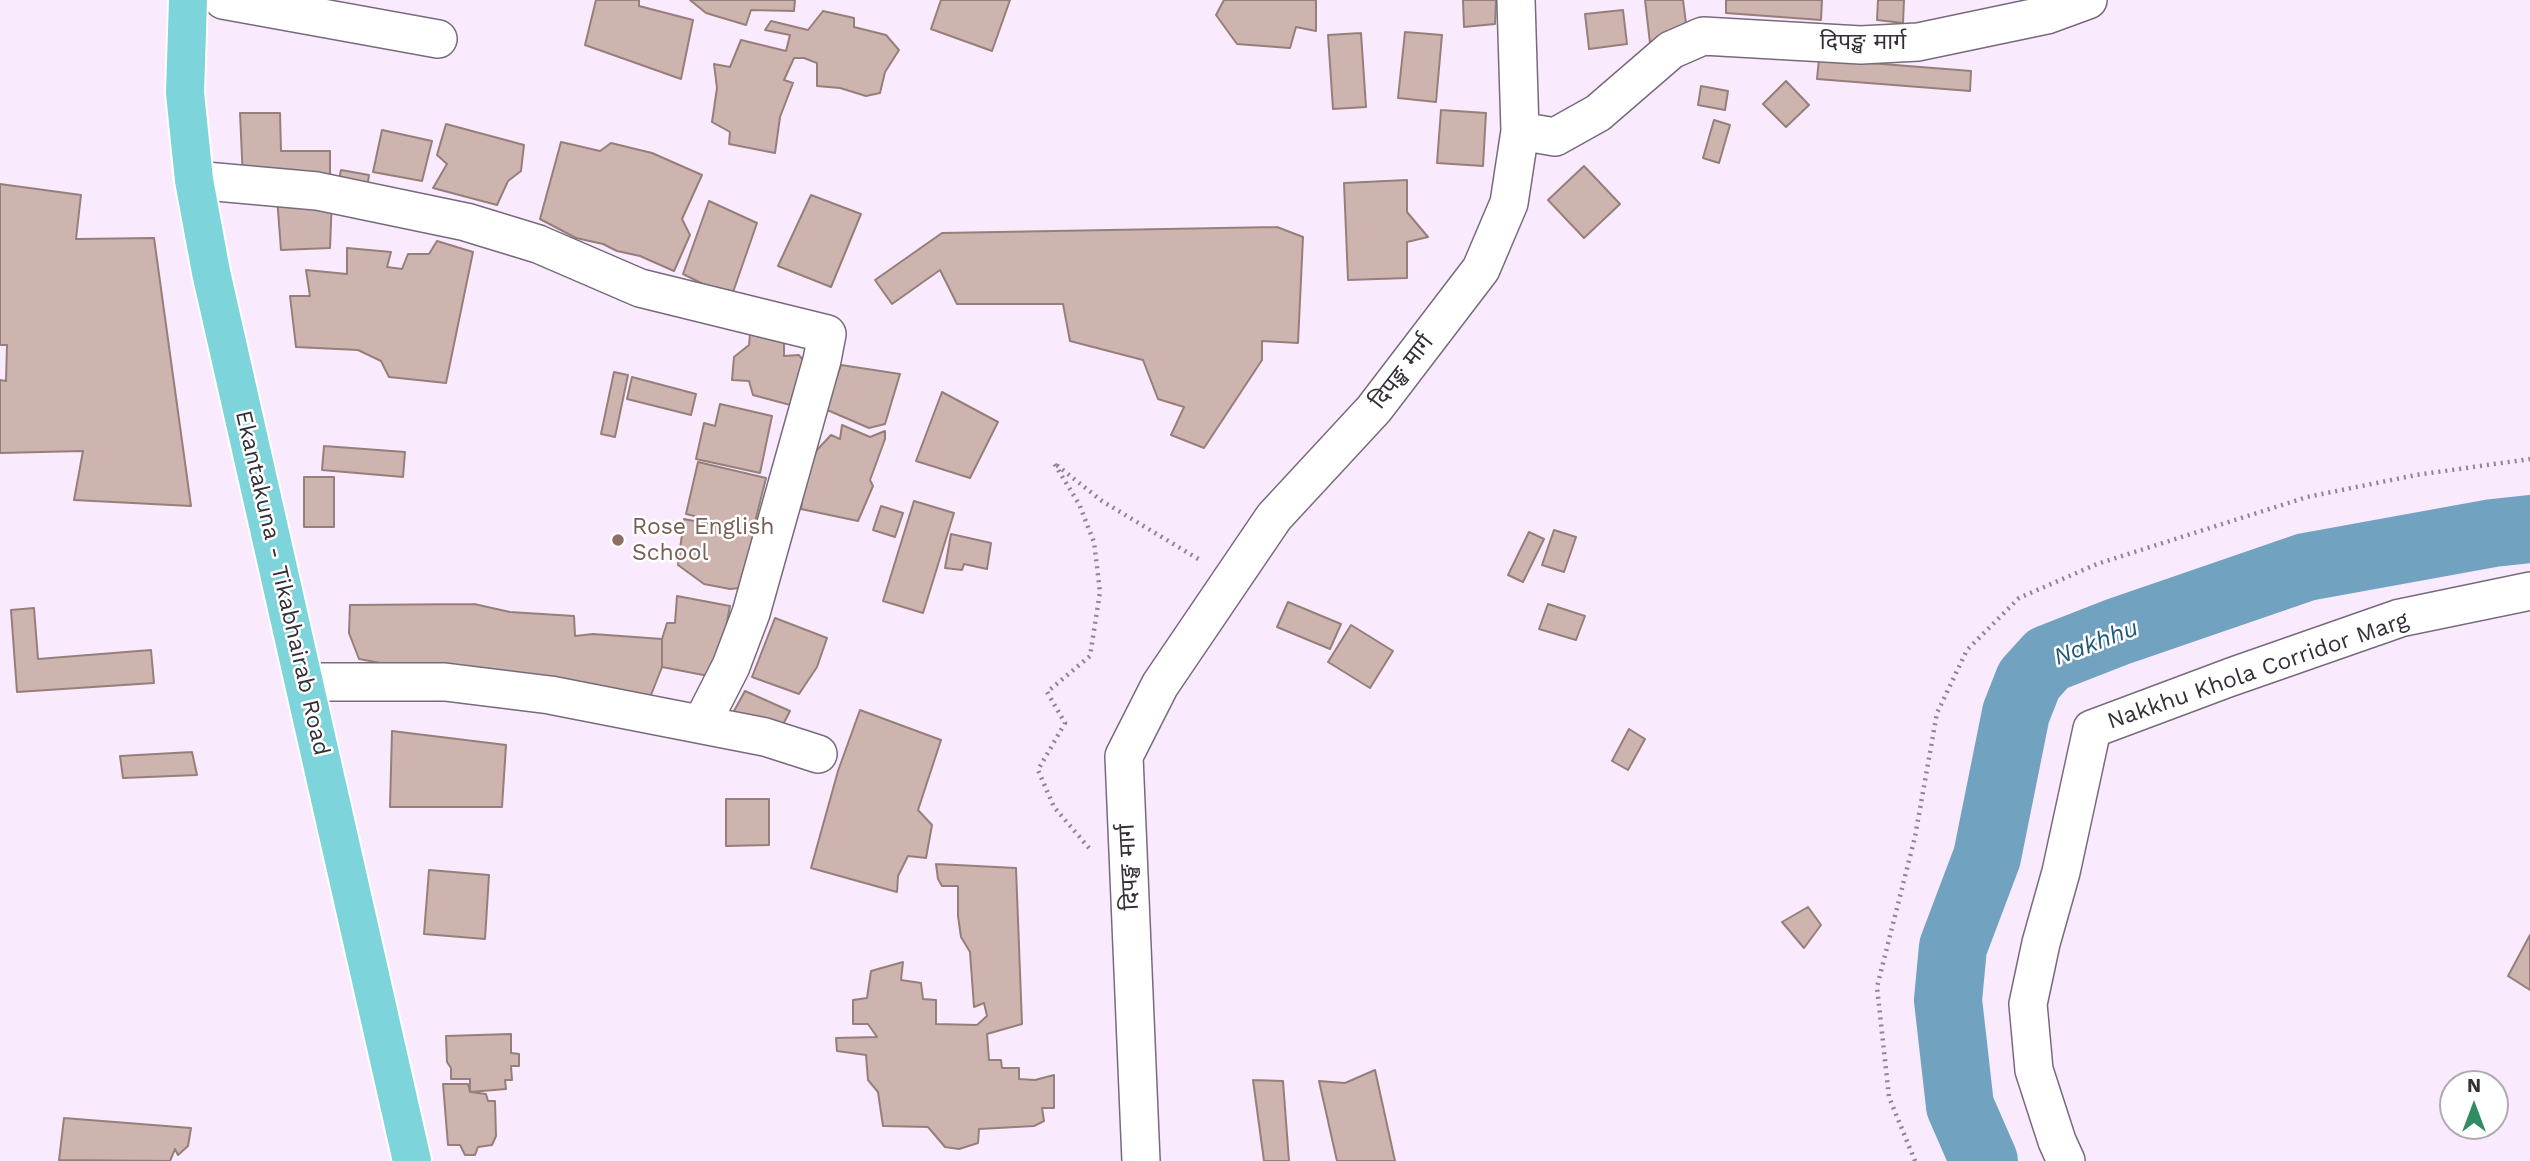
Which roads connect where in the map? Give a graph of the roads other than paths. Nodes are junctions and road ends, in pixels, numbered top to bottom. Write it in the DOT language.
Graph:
graph roads {
  1 [pos="188,0"];
  2 [pos="223,0"];
  3 [pos="1516,0"];
  4 [pos="2088,0"];
  5 [pos="438,38"];
  6 [pos="1520,131"];
  7 [pos="194,180"];
  8 [pos="2530,591"];
  9 [pos="304,682"];
  10 [pos="702,723"];
  11 [pos="818,754"];
  12 [pos="412,1161"];
  13 [pos="1140,1161"];
  14 [pos="2066,1161"];
  1 -- 7 [label="main road, Ekantakuna - Tikabhairab Road"];
  2 -- 5 [label="street"];
  3 -- 6 [label="street"];
  4 -- 6 [label="street, दिपङ्ख मार्ग"];
  6 -- 13 [label="street, दिपङ्ख मार्ग"];
  7 -- 9 [label="main road, Ekantakuna - Tikabhairab Road"];
  7 -- 10 [label="street"];
  8 -- 14 [label="street, Nakkhu Khola Corridor Marg"];
  9 -- 10 [label="street"];
  9 -- 12 [label="main road, Ekantakuna - Tikabhairab Road"];
  10 -- 11 [label="street"];
}
